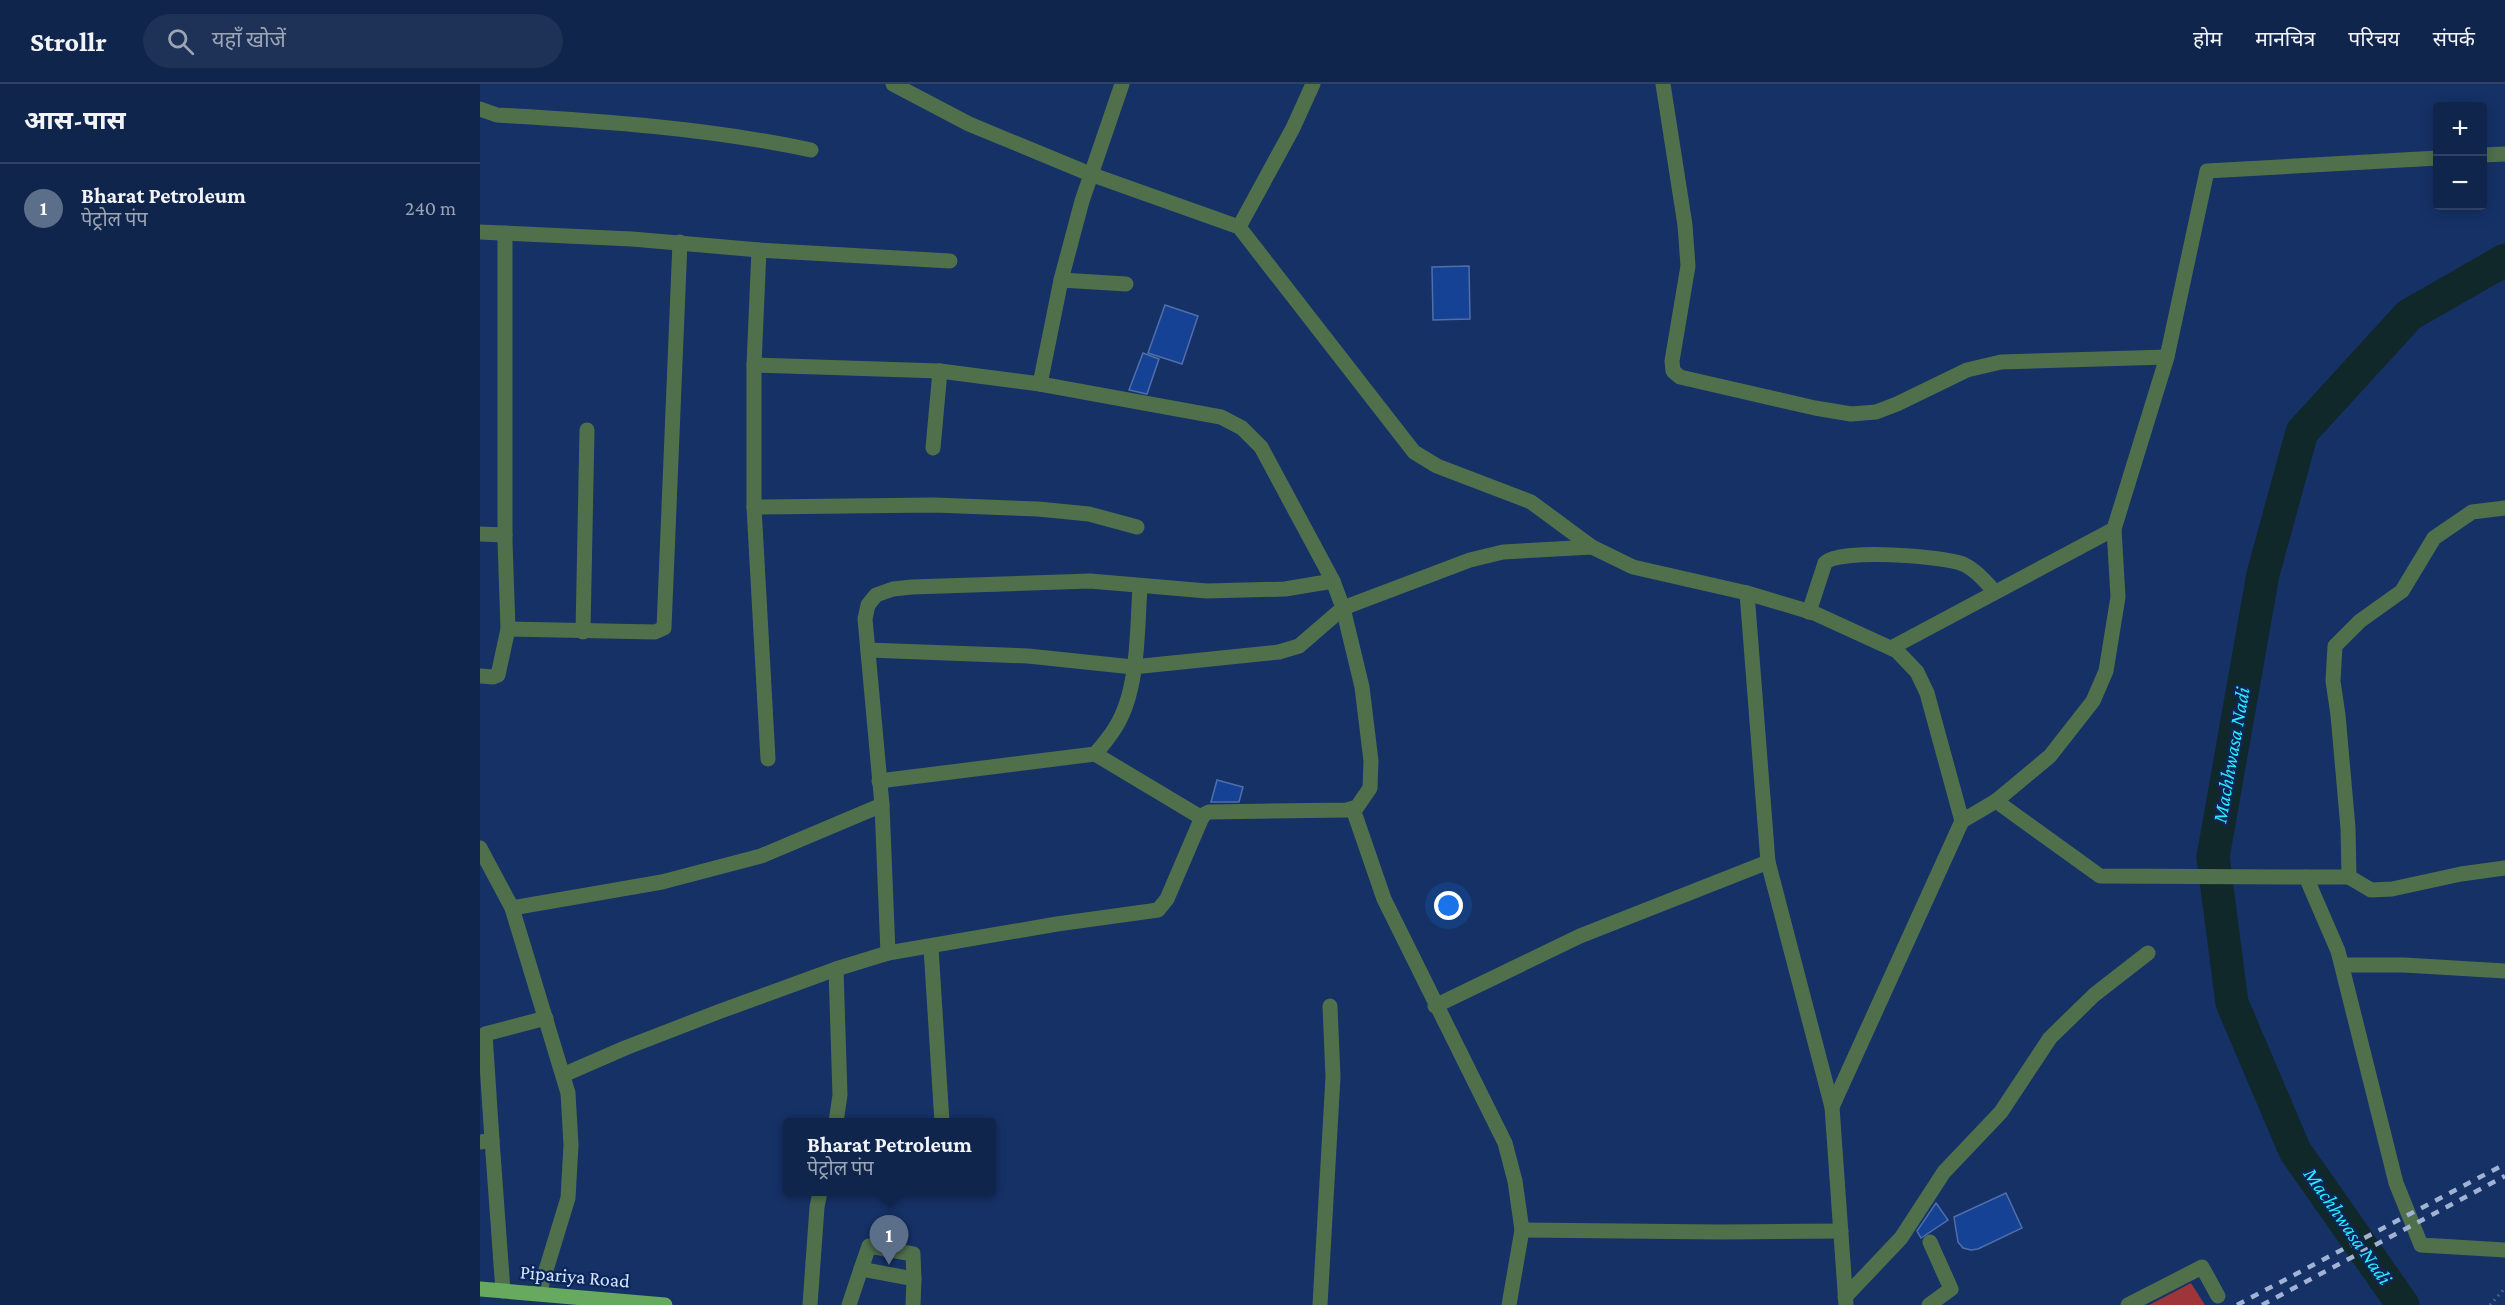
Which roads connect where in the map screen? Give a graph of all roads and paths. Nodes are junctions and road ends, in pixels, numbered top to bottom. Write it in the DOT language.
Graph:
graph roads {
  1 [pos="893,84"];
  2 [pos="1122,84"];
  3 [pos="1313,84"];
  4 [pos="1664,84"];
  5 [pos="480,109"];
  6 [pos="811,150"];
  7 [pos="2505,154"];
  8 [pos="2487,155"];
  9 [pos="2433,158"];
  10 [pos="1090,174"];
  11 [pos="1239,226"];
  12 [pos="480,232"];
  13 [pos="505,233"];
  14 [pos="680,242"];
  15 [pos="759,250"];
  16 [pos="950,261"];
  17 [pos="1061,280"];
  18 [pos="1126,284"];
  19 [pos="2167,357"];
  20 [pos="754,365"];
  21 [pos="940,371"];
  22 [pos="1040,384"];
  23 [pos="587,430"];
  24 [pos="933,448"];
  25 [pos="754,507"];
  26 [pos="2505,508"];
  27 [pos="1137,527"];
  28 [pos="2114,529"];
  29 [pos="480,534"];
  30 [pos="504,535"];
  31 [pos="1592,547"];
  32 [pos="1333,581"];
  33 [pos="1140,587"];
  34 [pos="1995,592"];
  35 [pos="1747,593"];
  36 [pos="1343,608"];
  37 [pos="1809,612"];
  38 [pos="508,629"];
  39 [pos="583,632"];
  40 [pos="1892,648"];
  41 [pos="868,650"];
  42 [pos="1133,667"];
  43 [pos="480,675"];
  44 [pos="1095,754"];
  45 [pos="768,759"];
  46 [pos="879,781"];
  47 [pos="1996,801"];
  48 [pos="882,805"];
  49 [pos="1353,808"];
  50 [pos="1202,818"];
  51 [pos="1962,820"];
  52 [pos="480,848"];
  53 [pos="1768,862"];
  54 [pos="2505,868"];
  55 [pos="2306,877"];
  56 [pos="2349,877"];
  57 [pos="512,908"];
  58 [pos="932,948"];
  59 [pos="888,953"];
  60 [pos="2148,953"];
  61 [pos="2342,965"];
  62 [pos="836,969"];
  63 [pos="2505,971"];
  64 [pos="1330,1006"];
  65 [pos="1435,1006"];
  66 [pos="546,1018"];
  67 [pos="563,1075"];
  68 [pos="1832,1107"];
  69 [pos="837,1118"];
  70 [pos="942,1118"];
  71 [pos="486,1141"];
  72 [pos="819,1196"];
  73 [pos="1522,1230"];
  74 [pos="1840,1231"];
  75 [pos="1930,1242"];
  76 [pos="2505,1250"];
  77 [pos="861,1269"];
  78 [pos="914,1279"];
  79 [pos="2505,1288"];
  80 [pos="480,1289"];
  81 [pos="503,1291"];
  82 [pos="539,1293"];
  83 [pos="2218,1296"];
  84 [pos="558,1300"];
  85 [pos="1845,1301"];
  86 [pos="665,1305"];
  87 [pos="810,1305"];
  88 [pos="849,1305"];
  89 [pos="913,1305"];
  90 [pos="1320,1305"];
  91 [pos="1509,1305"];
  92 [pos="1929,1305"];
  93 [pos="2128,1305"];
  94 [pos="2490,1305"];
  1 -- 10 [label="street"];
  2 -- 10 [label="street"];
  3 -- 11 [label="street"];
  4 -- 19 [label="street"];
  5 -- 6 [label="street"];
  7 -- 8 [label="street"];
  9 -- 19 [label="street"];
  10 -- 11 [label="street"];
  10 -- 17 [label="street"];
  11 -- 31 [label="street"];
  12 -- 13 [label="street"];
  13 -- 14 [label="street"];
  13 -- 30 [label="street"];
  14 -- 15 [label="street"];
  14 -- 39 [label="street"];
  15 -- 16 [label="street"];
  15 -- 20 [label="street"];
  17 -- 18 [label="street"];
  17 -- 22 [label="street"];
  19 -- 28 [label="street"];
  20 -- 21 [label="street"];
  20 -- 25 [label="street"];
  21 -- 22 [label="street"];
  21 -- 24 [label="street"];
  22 -- 32 [label="street"];
  23 -- 39 [label="street"];
  25 -- 27 [label="street"];
  25 -- 45 [label="street"];
  26 -- 56 [label="street"];
  28 -- 34 [label="street"];
  28 -- 47 [label="street"];
  29 -- 30 [label="street"];
  30 -- 38 [label="street"];
  31 -- 35 [label="street"];
  31 -- 36 [label="street"];
  32 -- 33 [label="street"];
  32 -- 36 [label="street"];
  33 -- 41 [label="street"];
  33 -- 42 [label="street"];
  34 -- 37 [label="street"];
  34 -- 40 [label="street"];
  35 -- 37 [label="street"];
  35 -- 53 [label="street"];
  36 -- 42 [label="street"];
  36 -- 49 [label="street"];
  37 -- 40 [label="street"];
  38 -- 39 [label="street"];
  38 -- 43 [label="street"];
  40 -- 51 [label="street"];
  41 -- 42 [label="street"];
  41 -- 46 [label="street"];
  42 -- 44 [label="street"];
  44 -- 46 [label="street"];
  44 -- 50 [label="street"];
  46 -- 48 [label="street"];
  47 -- 51 [label="street"];
  47 -- 55 [label="street"];
  48 -- 57 [label="street"];
  48 -- 59 [label="street"];
  49 -- 50 [label="street"];
  49 -- 65 [label="street"];
  50 -- 58 [label="street"];
  51 -- 68 [label="street"];
  52 -- 57 [label="street"];
  53 -- 65 [label="street"];
  53 -- 68 [label="street"];
  54 -- 56 [label="street"];
  55 -- 56 [label="street"];
  55 -- 61 [label="street"];
  57 -- 66 [label="street"];
  58 -- 59 [label="street"];
  58 -- 70 [label="street"];
  59 -- 62 [label="street"];
  60 -- 85 [label="street"];
  61 -- 63 [label="street"];
  61 -- 76 [label="street"];
  62 -- 67 [label="street"];
  62 -- 69 [label="street"];
  64 -- 90 [label="street"];
  65 -- 73 [label="street"];
  66 -- 67 [label="street"];
  66 -- 71 [label="street"];
  67 -- 82 [label="street"];
  68 -- 74 [label="street"];
  71 -- 81 [label="street"];
  72 -- 87 [label="street"];
  73 -- 74 [label="street"];
  73 -- 91 [label="street"];
  74 -- 85 [label="street"];
  75 -- 92 [label="street"];
  77 -- 78 [label="street"];
  77 -- 78 [label="street"];
  77 -- 88 [label="street"];
  78 -- 89 [label="street"];
  79 -- 94 [label="path"];
  80 -- 81 [label="main road, Pipariya Road"];
  81 -- 82 [label="main road, Pipariya Road"];
  82 -- 84 [label="main road, Pipariya Road"];
  83 -- 93 [label="street"];
  84 -- 86 [label="main road, Pipariya Road"];
}
